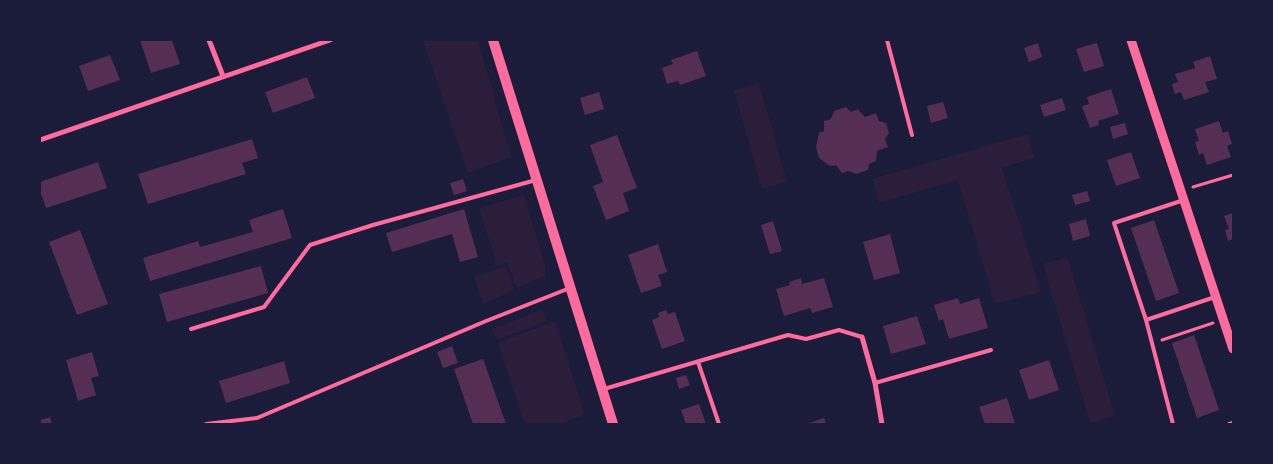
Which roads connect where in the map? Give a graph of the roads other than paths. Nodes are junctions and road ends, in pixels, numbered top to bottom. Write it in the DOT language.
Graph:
graph roads {
  1 [pos="209,40"];
  2 [pos="330,40"];
  3 [pos="493,40"];
  4 [pos="887,40"];
  5 [pos="1131,40"];
  6 [pos="223,76"];
  7 [pos="912,135"];
  8 [pos="40,140"];
  9 [pos="536,180"];
  10 [pos="1184,200"];
  11 [pos="570,288"];
  12 [pos="1216,296"];
  13 [pos="1146,320"];
  14 [pos="191,329"];
  15 [pos="862,337"];
  16 [pos="1233,349"];
  17 [pos="991,350"];
  18 [pos="698,362"];
  19 [pos="875,383"];
  20 [pos="602,390"];
  21 [pos="257,418"];
  22 [pos="1233,423"];
  23 [pos="206,424"];
  24 [pos="255,424"];
  25 [pos="613,424"];
  26 [pos="719,424"];
  27 [pos="882,424"];
  28 [pos="1173,424"];
  29 [pos="1228,424"];
  1 -- 6 [label="street"];
  2 -- 6 [label="street"];
  3 -- 9 [label="main road"];
  4 -- 7 [label="lane"];
  5 -- 10 [label="street"];
  6 -- 8 [label="street"];
  9 -- 11 [label="main road"];
  9 -- 14 [label="lane"];
  10 -- 12 [label="street"];
  10 -- 13 [label="lane"];
  11 -- 20 [label="main road"];
  11 -- 21 [label="lane"];
  12 -- 13 [label="lane"];
  12 -- 16 [label="street"];
  13 -- 28 [label="lane"];
  15 -- 18 [label="lane"];
  15 -- 19 [label="street"];
  17 -- 19 [label="lane"];
  18 -- 20 [label="lane"];
  18 -- 26 [label="lane"];
  19 -- 27 [label="street"];
  20 -- 25 [label="main road"];
  21 -- 23 [label="lane"];
  21 -- 24 [label="lane"];
  22 -- 29 [label="lane"];
}
